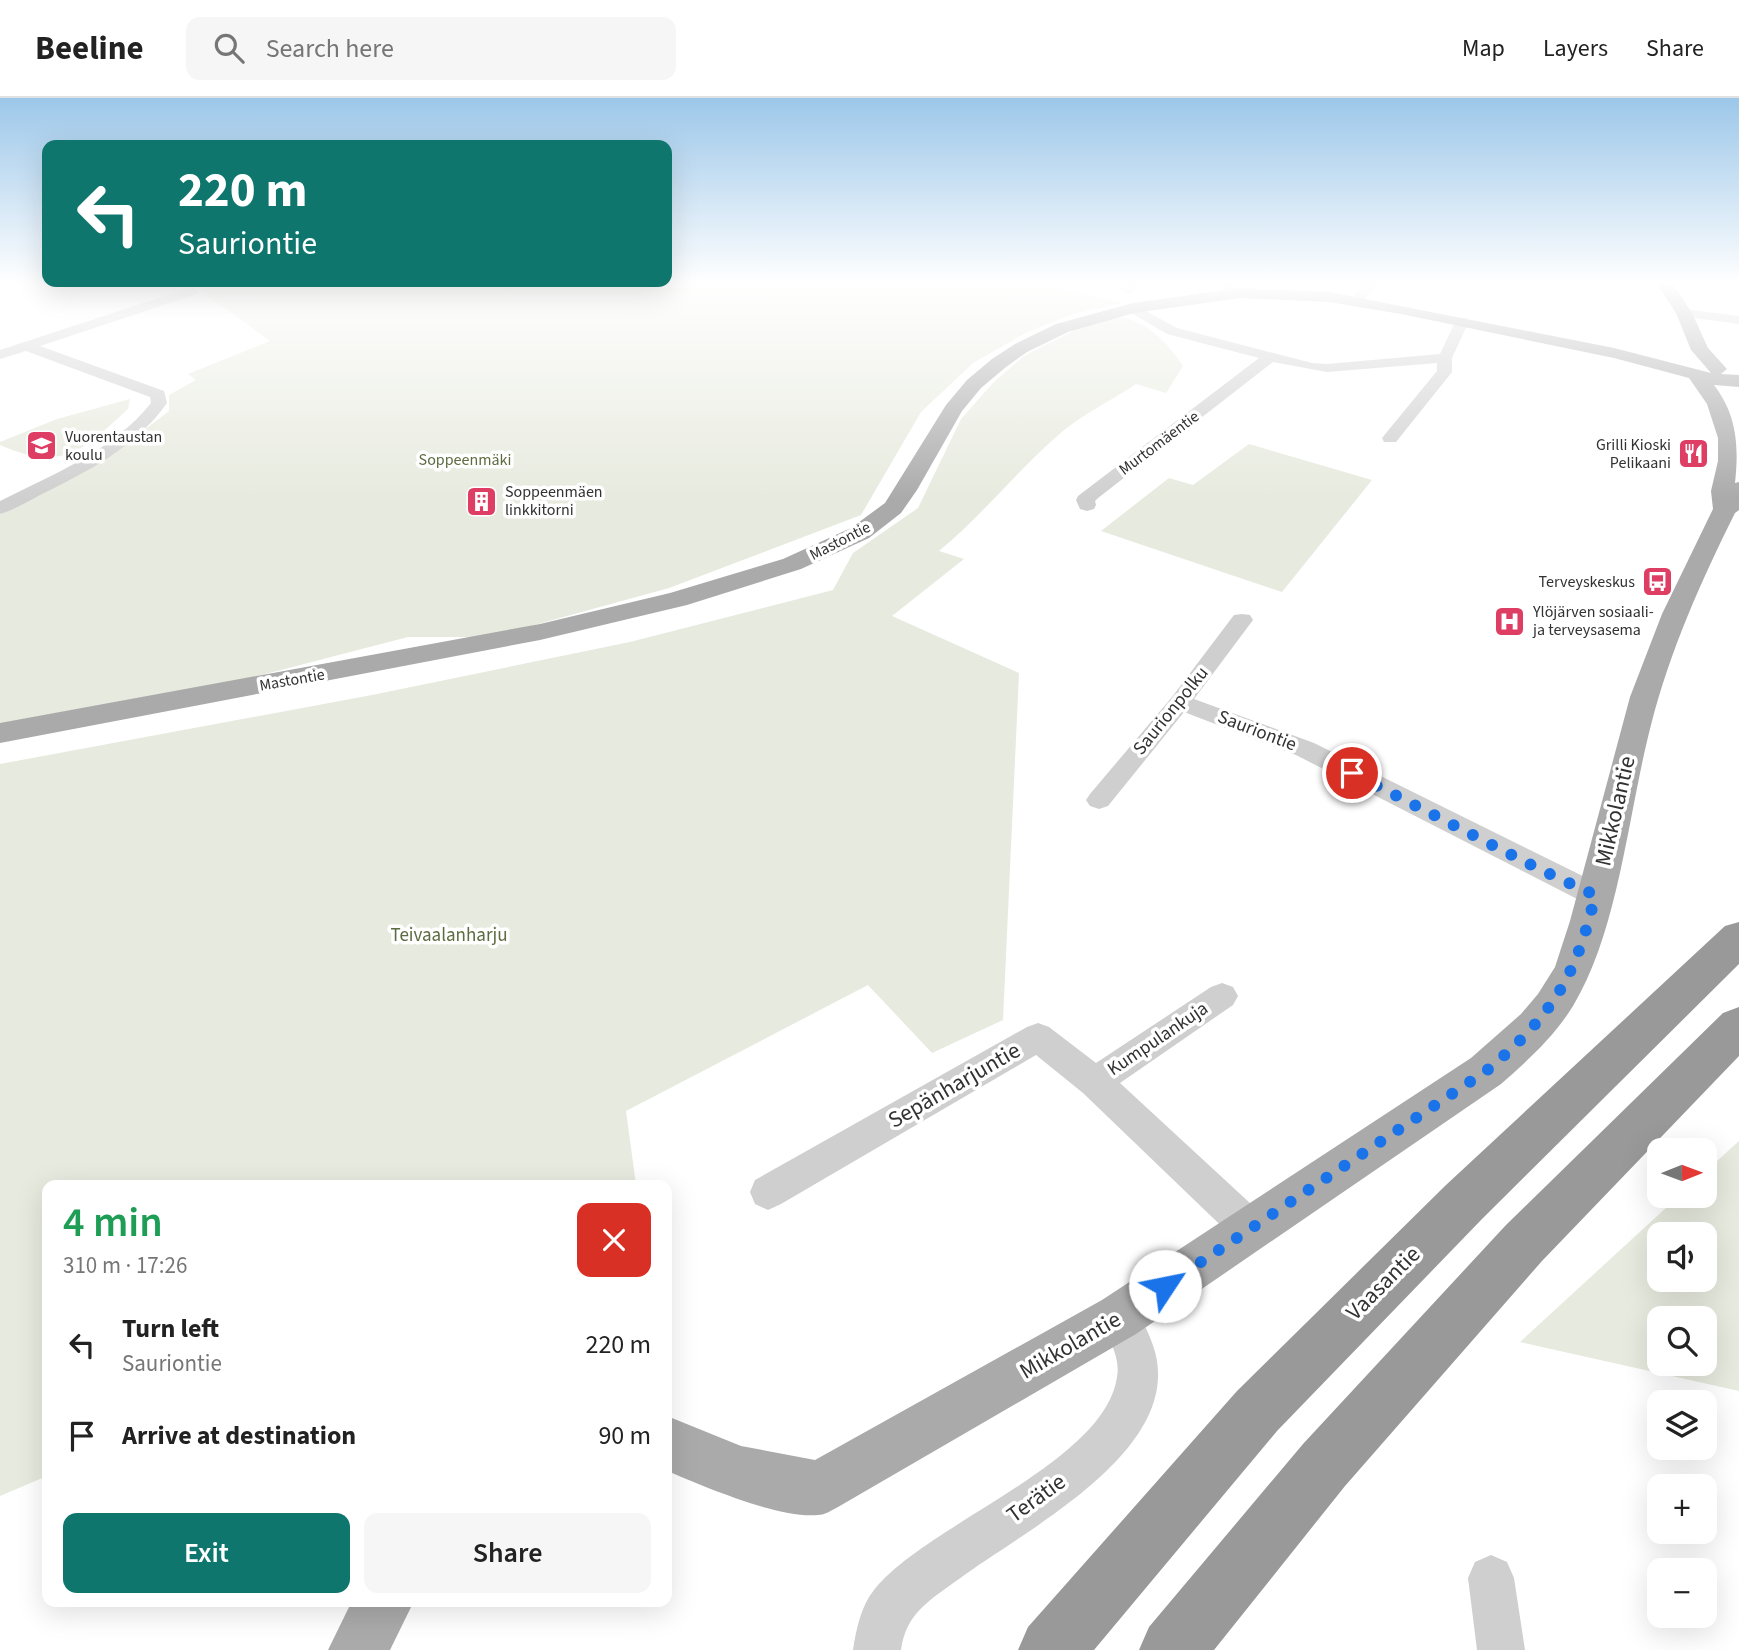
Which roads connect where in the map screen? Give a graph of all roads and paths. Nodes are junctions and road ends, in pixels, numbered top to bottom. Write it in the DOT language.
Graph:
graph roads {
  1 [pos="52,355"];
  2 [pos="1009,355"];
  3 [pos="1264,355"];
  4 [pos="1623,355"];
  5 [pos="1691,355"];
  6 [pos="1270,357"];
  7 [pos="1446,358"];
  8 [pos="1693,366"];
  9 [pos="1728,377"];
  10 [pos="1739,437"];
  11 [pos="1390,438"];
  12 [pos="1732,487"];
  13 [pos="1087,505"];
  14 [pos="0,508"];
  15 [pos="1242,620"];
  16 [pos="1180,702"];
  17 [pos="0,733"];
  18 [pos="1099,800"];
  19 [pos="1595,895"];
  20 [pos="1739,938"];
  21 [pos="1222,996"];
  22 [pos="1739,1026"];
  23 [pos="1095,1082"];
  24 [pos="768,1192"];
  25 [pos="1251,1229"];
  26 [pos="1119,1317"];
  27 [pos="672,1445"];
  28 [pos="1491,1578"];
  29 [pos="383,1607"];
  30 [pos="358,1650"];
  31 [pos="877,1650"];
  32 [pos="1051,1650"];
  33 [pos="1172,1650"];
  34 [pos="1501,1650"];
  1 -- 14 [label="street"];
  2 -- 17 [label="main road, Mastontie"];
  3 -- 6 [label="street"];
  4 -- 8 [label="main road, Mastontie"];
  5 -- 8 [label="main road, Mikkolantie"];
  6 -- 7 [label="street"];
  6 -- 13 [label="street, Murtomäentie"];
  7 -- 11 [label="street"];
  8 -- 9 [label="main road, Mastontie"];
  8 -- 12 [label="main road, Mikkolantie"];
  9 -- 10 [label="main road"];
  12 -- 19 [label="main road, Mikkolantie"];
  15 -- 16 [label="street, Saurionpolku"];
  16 -- 18 [label="street, Saurionpolku"];
  16 -- 19 [label="street, Sauriontie"];
  19 -- 25 [label="main road, Mikkolantie"];
  20 -- 32 [label="highway, Vaasantie"];
  21 -- 23 [label="street, Kumpulankuja"];
  22 -- 33 [label="highway"];
  23 -- 24 [label="street, Sepänharjuntie"];
  23 -- 25 [label="street, Sepänharjuntie"];
  25 -- 26 [label="main road, Mikkolantie"];
  26 -- 27 [label="main road, Mikkolantie"];
  26 -- 31 [label="street, Terätie"];
  28 -- 34 [label="street"];
  29 -- 30 [label="main road"];
}
